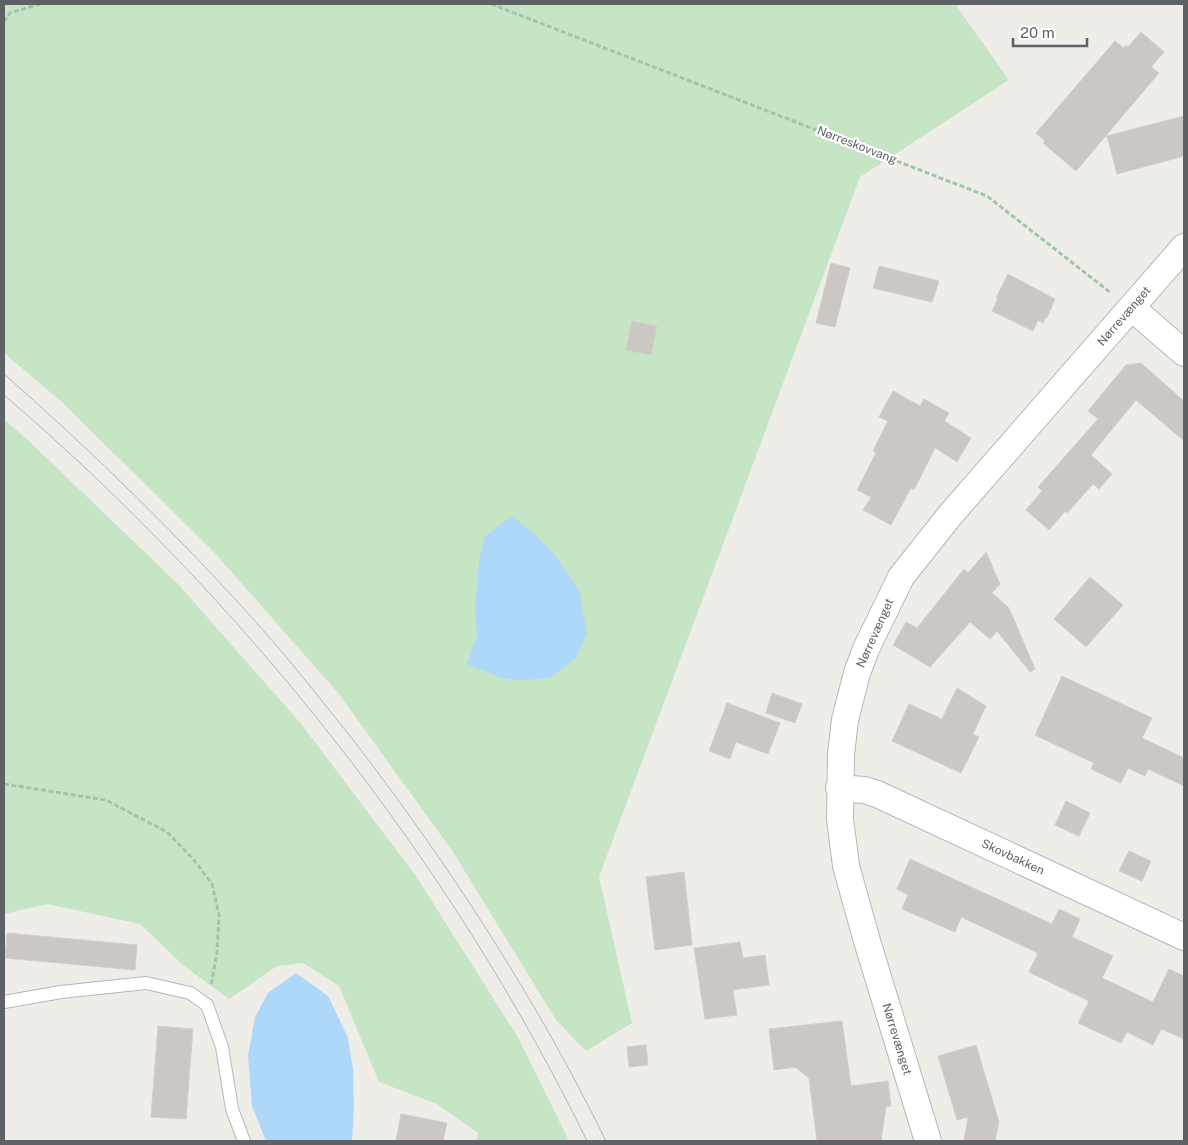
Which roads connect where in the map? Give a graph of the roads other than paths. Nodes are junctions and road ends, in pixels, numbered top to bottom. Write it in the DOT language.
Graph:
graph roads {
  1 [pos="1184,247"];
  2 [pos="1132,308"];
  3 [pos="1184,353"];
  4 [pos="839,788"];
  5 [pos="1184,937"];
  6 [pos="4,1002"];
  7 [pos="244,1141"];
  8 [pos="928,1141"];
  1 -- 2 [label="street, Nørrevænget"];
  2 -- 3 [label="street"];
  2 -- 4 [label="street, Nørrevænget"];
  4 -- 5 [label="street, Skovbakken"];
  4 -- 8 [label="street, Nørrevænget"];
  6 -- 7 [label="lane"];
}
